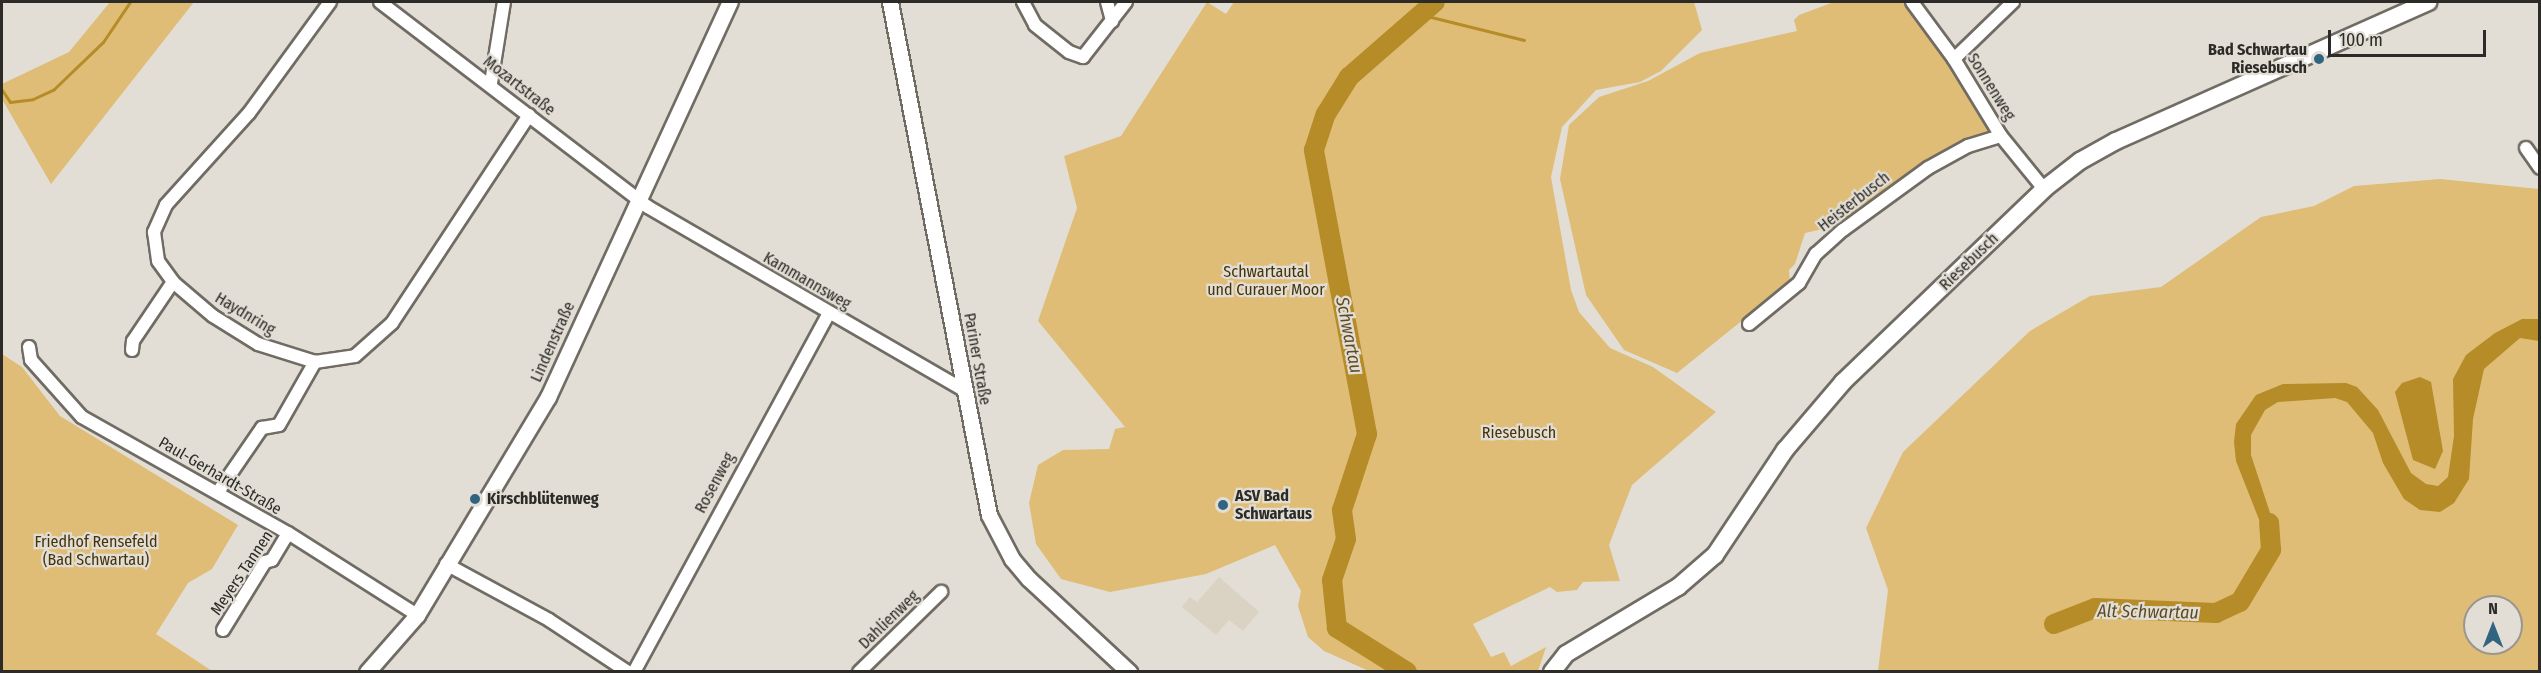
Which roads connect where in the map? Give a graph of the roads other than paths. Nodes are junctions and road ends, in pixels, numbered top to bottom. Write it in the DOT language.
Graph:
graph roads {
  1 [pos="330,2"];
  2 [pos="380,2"];
  3 [pos="504,2"];
  4 [pos="730,2"];
  5 [pos="890,2"];
  6 [pos="1023,2"];
  7 [pos="1107,2"];
  8 [pos="1126,2"];
  9 [pos="1912,2"];
  10 [pos="2013,2"];
  11 [pos="2428,2"];
  12 [pos="1112,21"];
  13 [pos="1954,59"];
  14 [pos="491,84"];
  15 [pos="530,115"];
  16 [pos="2001,136"];
  17 [pos="2526,148"];
  18 [pos="2540,168"];
  19 [pos="2044,189"];
  20 [pos="637,198"];
  21 [pos="173,282"];
  22 [pos="828,313"];
  23 [pos="1749,324"];
  24 [pos="29,347"];
  25 [pos="132,350"];
  26 [pos="315,362"];
  27 [pos="964,390"];
  28 [pos="218,492"];
  29 [pos="288,533"];
  30 [pos="446,564"];
  31 [pos="941,592"];
  32 [pos="417,615"];
  33 [pos="223,630"];
  34 [pos="1125,670"];
  35 [pos="367,672"];
  36 [pos="628,672"];
  37 [pos="634,672"];
  38 [pos="859,672"];
  39 [pos="1552,672"];
  1 -- 21 [label="street, Haydnring"];
  2 -- 14 [label="street, Mozartstraße"];
  3 -- 14 [label="street"];
  4 -- 20 [label="street, Lindenstraße"];
  5 -- 27 [label="street, Pariner Straße"];
  6 -- 12 [label="street"];
  7 -- 12 [label="street"];
  8 -- 12 [label="street"];
  9 -- 13 [label="street, Sonnenweg"];
  10 -- 13 [label="street"];
  11 -- 19 [label="main road, Riesebusch"];
  13 -- 16 [label="street, Sonnenweg"];
  14 -- 15 [label="street, Mozartstraße"];
  15 -- 20 [label="street, Mozartstraße"];
  15 -- 26 [label="street, Haydnring"];
  16 -- 19 [label="street, Sonnenweg"];
  16 -- 23 [label="street, Heisterbusch"];
  17 -- 18 [label="street"];
  19 -- 39 [label="main road, Riesebusch"];
  20 -- 22 [label="street, Kammannsweg"];
  20 -- 30 [label="street, Lindenstraße"];
  21 -- 25 [label="street"];
  21 -- 26 [label="street, Haydnring"];
  22 -- 27 [label="street, Kammannsweg"];
  22 -- 37 [label="street, Rosenweg"];
  24 -- 28 [label="street, Paul-Gerhardt-Straße"];
  26 -- 28 [label="street"];
  27 -- 34 [label="street, Pariner Straße"];
  28 -- 29 [label="street, Paul-Gerhardt-Straße"];
  29 -- 32 [label="street, Paul-Gerhardt-Straße"];
  29 -- 33 [label="street, Meyers Tannen"];
  30 -- 32 [label="street, Lindenstraße"];
  30 -- 36 [label="street"];
  31 -- 38 [label="street, Dahlienweg"];
  32 -- 35 [label="street, Lindenstraße"];
}
